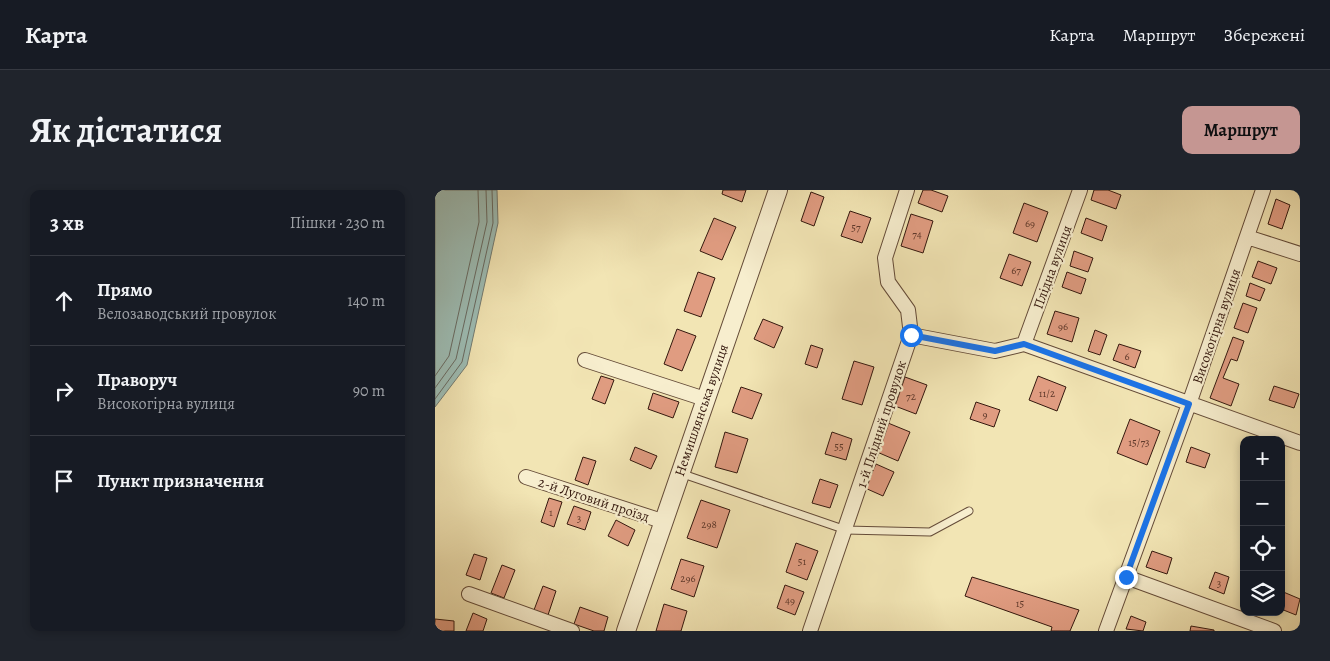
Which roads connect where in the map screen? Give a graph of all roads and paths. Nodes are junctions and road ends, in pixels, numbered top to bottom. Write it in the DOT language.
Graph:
graph roads {
  1 [pos="778,190"];
  2 [pos="907,190"];
  3 [pos="1080,190"];
  4 [pos="1263,190"];
  5 [pos="1247,236"];
  6 [pos="1300,254"];
  7 [pos="911,335"];
  8 [pos="1024,344"];
  9 [pos="585,360"];
  10 [pos="705,399"];
  11 [pos="1189,404"];
  12 [pos="1300,443"];
  13 [pos="679,473"];
  14 [pos="526,477"];
  15 [pos="969,511"];
  16 [pos="662,521"];
  17 [pos="846,530"];
  18 [pos="1126,577"];
  19 [pos="469,594"];
  20 [pos="572,631"];
  21 [pos="625,631"];
  22 [pos="810,631"];
  23 [pos="1106,631"];
  24 [pos="1274,631"];
  1 -- 10 [label="street, Немишлянська вулиця"];
  2 -- 7 [label="street, 1-й Плідний провулок"];
  3 -- 8 [label="street, Плідна вулиця"];
  4 -- 5 [label="street, Високогірна вулиця"];
  5 -- 6 [label="street"];
  5 -- 11 [label="street, Високогірна вулиця"];
  7 -- 8 [label="street"];
  7 -- 17 [label="street, 1-й Плідний провулок"];
  8 -- 11 [label="street"];
  9 -- 10 [label="street"];
  10 -- 13 [label="street, Немишлянська вулиця"];
  11 -- 12 [label="street"];
  11 -- 18 [label="street, Високогірна вулиця"];
  13 -- 16 [label="street, Немишлянська вулиця"];
  13 -- 17 [label="lane"];
  14 -- 16 [label="street, 2-й Луговий проїзд"];
  15 -- 17 [label="lane"];
  16 -- 21 [label="street, Немишлянська вулиця"];
  17 -- 22 [label="street, 1-й Плідний провулок"];
  18 -- 23 [label="street, Високогірна вулиця"];
  18 -- 24 [label="street"];
  19 -- 20 [label="street"];
}
